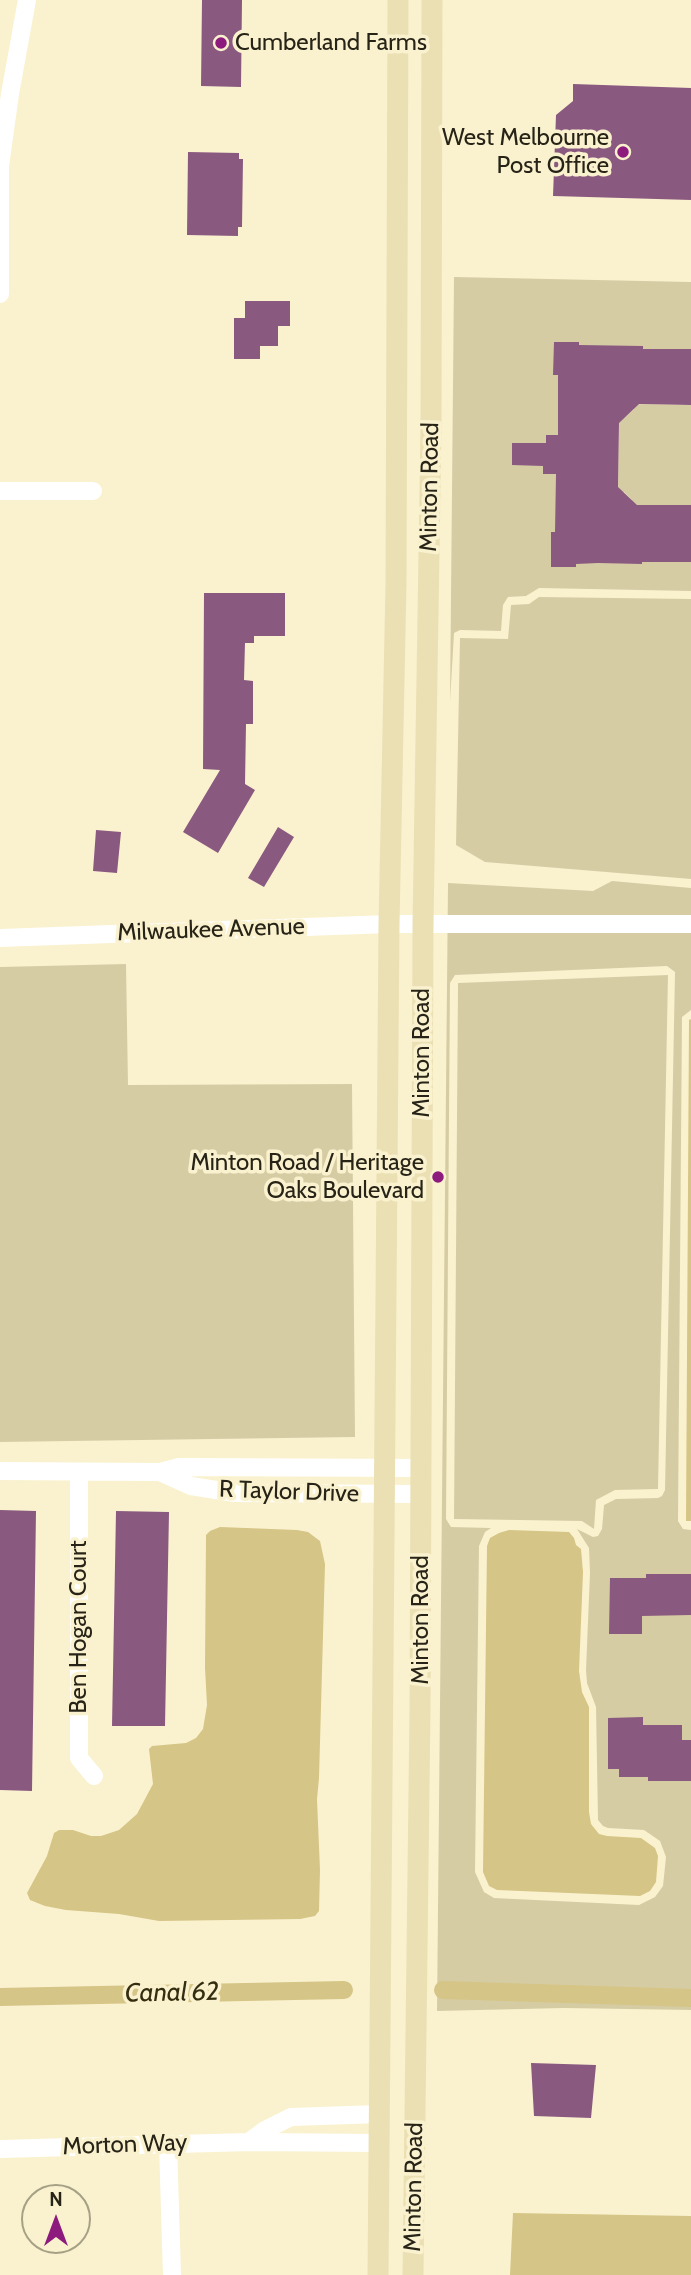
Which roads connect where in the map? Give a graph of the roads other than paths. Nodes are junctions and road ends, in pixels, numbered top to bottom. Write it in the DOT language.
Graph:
graph roads {
  1 [pos="27,0"];
  2 [pos="398,0"];
  3 [pos="432,0"];
  4 [pos="0,294"];
  5 [pos="0,491"];
  6 [pos="93,491"];
  7 [pos="389,924"];
  8 [pos="422,924"];
  9 [pos="691,924"];
  10 [pos="0,938"];
  11 [pos="226,1467"];
  12 [pos="294,1467"];
  13 [pos="385,1467"];
  14 [pos="421,1468"];
  15 [pos="0,1471"];
  16 [pos="79,1472"];
  17 [pos="160,1472"];
  18 [pos="224,1492"];
  19 [pos="294,1493"];
  20 [pos="384,1494"];
  21 [pos="421,1494"];
  22 [pos="94,1776"];
  23 [pos="380,2114"];
  24 [pos="249,2141"];
  25 [pos="379,2143"];
  26 [pos="168,2144"];
  27 [pos="0,2149"];
  28 [pos="172,2275"];
  29 [pos="378,2275"];
  30 [pos="413,2275"];
  1 -- 4 [label="street"];
  2 -- 7 [label="main road, Minton Road"];
  3 -- 8 [label="main road, Minton Road"];
  5 -- 6 [label="street"];
  7 -- 8 [label="street, Milwaukee Avenue"];
  7 -- 10 [label="street, Milwaukee Avenue"];
  7 -- 13 [label="main road, Minton Road"];
  8 -- 9 [label="street, Milwaukee Avenue"];
  8 -- 14 [label="main road, Minton Road"];
  11 -- 12 [label="street, R Taylor Drive"];
  11 -- 17 [label="street, R Taylor Drive"];
  11 -- 18 [label="street"];
  12 -- 13 [label="street, R Taylor Drive"];
  12 -- 19 [label="street"];
  13 -- 14 [label="street, R Taylor Drive"];
  13 -- 20 [label="main road, Minton Road"];
  14 -- 21 [label="main road, Minton Road"];
  15 -- 16 [label="street, R Taylor Drive"];
  16 -- 17 [label="street, R Taylor Drive"];
  16 -- 22 [label="street, Ben Hogan Court"];
  17 -- 18 [label="street, R Taylor Drive"];
  18 -- 19 [label="street, R Taylor Drive"];
  19 -- 20 [label="street, R Taylor Drive"];
  20 -- 21 [label="street, R Taylor Drive"];
  20 -- 23 [label="main road, Minton Road"];
  21 -- 30 [label="main road, Minton Road"];
  23 -- 24 [label="street, Morton Way"];
  23 -- 25 [label="main road, Minton Road"];
  24 -- 25 [label="street, Morton Way"];
  24 -- 26 [label="street, Morton Way"];
  25 -- 29 [label="main road, Minton Road"];
  26 -- 27 [label="street, Morton Way"];
  26 -- 28 [label="street"];
}
